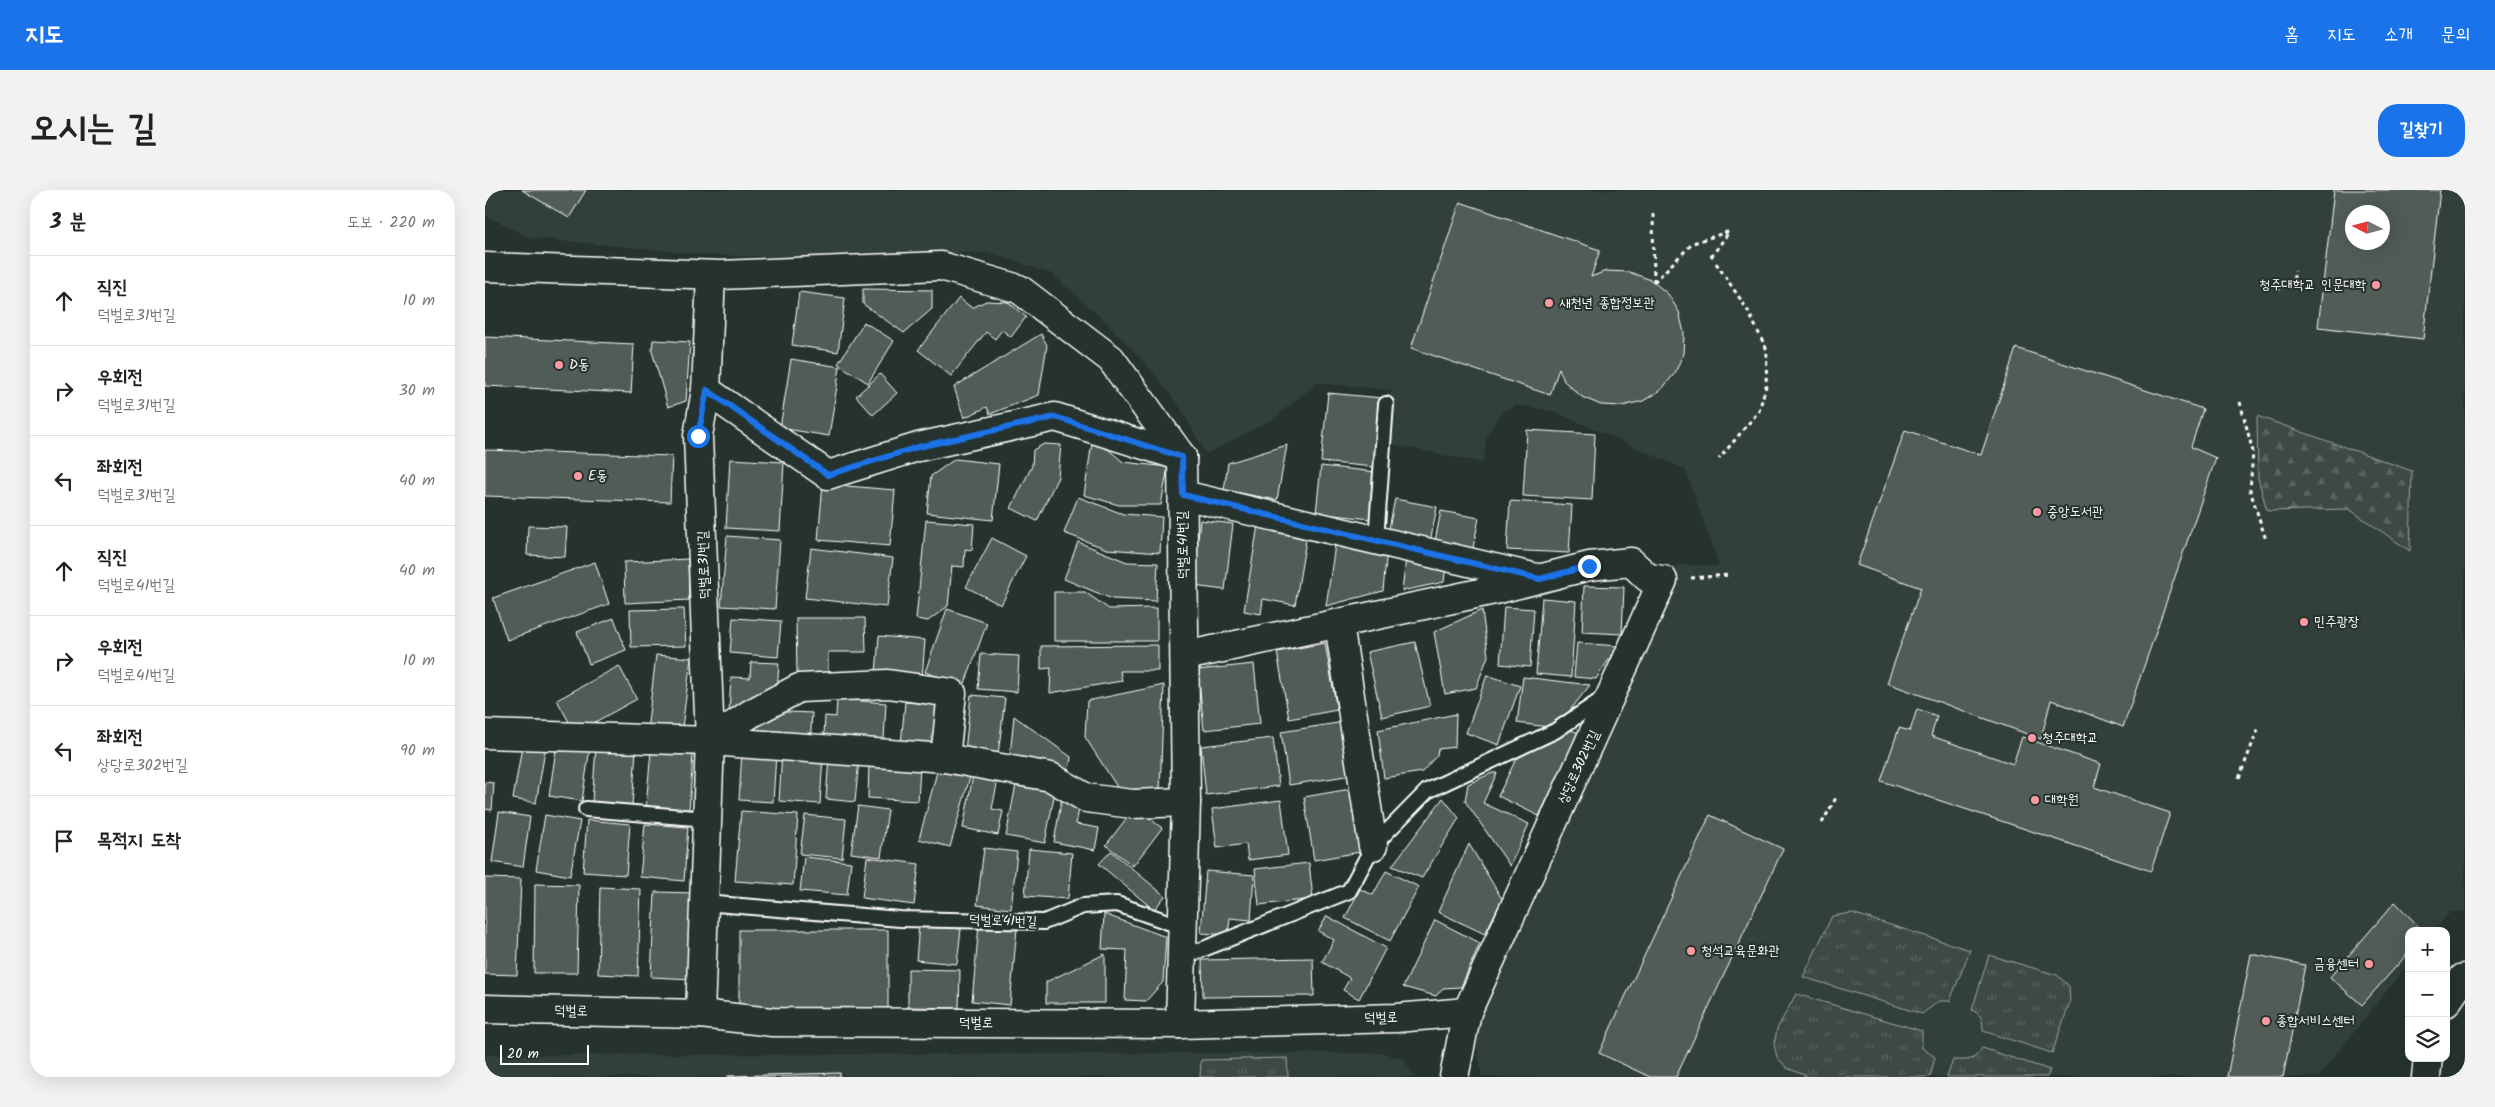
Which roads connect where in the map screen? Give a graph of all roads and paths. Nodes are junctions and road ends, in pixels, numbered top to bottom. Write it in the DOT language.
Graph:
graph roads {
  1 [pos="1653,214"];
  2 [pos="1711,257"];
  3 [pos="1716,263"];
  4 [pos="485,267"];
  5 [pos="2295,271"];
  6 [pos="711,274"];
  7 [pos="2278,292"];
  8 [pos="707,390"];
  9 [pos="2240,402"];
  10 [pos="1386,404"];
  11 [pos="1182,457"];
  12 [pos="1719,459"];
  13 [pos="1183,495"];
  14 [pos="1377,540"];
  15 [pos="2266,540"];
  16 [pos="1729,575"];
  17 [pos="1540,579"];
  18 [pos="1663,580"];
  19 [pos="1339,624"];
  20 [pos="1185,656"];
  21 [pos="1620,678"];
  22 [pos="2259,727"];
  23 [pos="489,734"];
  24 [pos="710,741"];
  25 [pos="945,758"];
  26 [pos="2239,778"];
  27 [pos="1837,796"];
  28 [pos="1186,802"];
  29 [pos="586,809"];
  30 [pos="707,819"];
  31 [pos="1823,823"];
  32 [pos="1373,846"];
  33 [pos="704,903"];
  34 [pos="1182,927"];
  35 [pos="1181,958"];
  36 [pos="2464,978"];
  37 [pos="2450,997"];
  38 [pos="485,1009"];
  39 [pos="1467,1012"];
  40 [pos="700,1014"];
  41 [pos="1180,1024"];
  42 [pos="2428,1062"];
  43 [pos="1454,1077"];
  44 [pos="2426,1077"];
  1 -- 2 [label="path"];
  3 -- 12 [label="path"];
  4 -- 6 [label="street"];
  5 -- 7 [label="path"];
  6 -- 8 [label="street, 덕벌로31번길"];
  6 -- 11 [label="street"];
  8 -- 11 [label="street"];
  8 -- 24 [label="street, 덕벌로31번길"];
  9 -- 15 [label="path"];
  10 -- 14 [label="lane"];
  11 -- 13 [label="street, 덕벌로41번길"];
  13 -- 14 [label="street"];
  13 -- 20 [label="street, 덕벌로41번길"];
  14 -- 17 [label="street"];
  16 -- 18 [label="path"];
  17 -- 18 [label="street"];
  17 -- 19 [label="street"];
  18 -- 21 [label="street, 상당로302번길"];
  19 -- 20 [label="street"];
  19 -- 32 [label="street"];
  20 -- 28 [label="street, 덕벌로41번길"];
  21 -- 32 [label="lane"];
  21 -- 39 [label="street, 상당로302번길"];
  22 -- 26 [label="path"];
  23 -- 24 [label="street"];
  24 -- 25 [label="street"];
  24 -- 25 [label="street"];
  24 -- 30 [label="street, 덕벌로31번길"];
  25 -- 28 [label="street"];
  27 -- 31 [label="path"];
  28 -- 34 [label="street, 덕벌로41번길"];
  29 -- 30 [label="lane"];
  30 -- 33 [label="street, 덕벌로31번길"];
  32 -- 35 [label="lane"];
  33 -- 34 [label="lane, 덕벌로41번길"];
  33 -- 40 [label="street, 덕벌로31번길"];
  34 -- 35 [label="street, 덕벌로41번길"];
  35 -- 41 [label="street, 덕벌로41번길"];
  36 -- 37 [label="street"];
  38 -- 40 [label="street, 덕벌로"];
  39 -- 41 [label="street, 덕벌로"];
  39 -- 43 [label="street, 상당로302번길"];
  40 -- 41 [label="street, 덕벌로"];
  42 -- 44 [label="street"];
}
